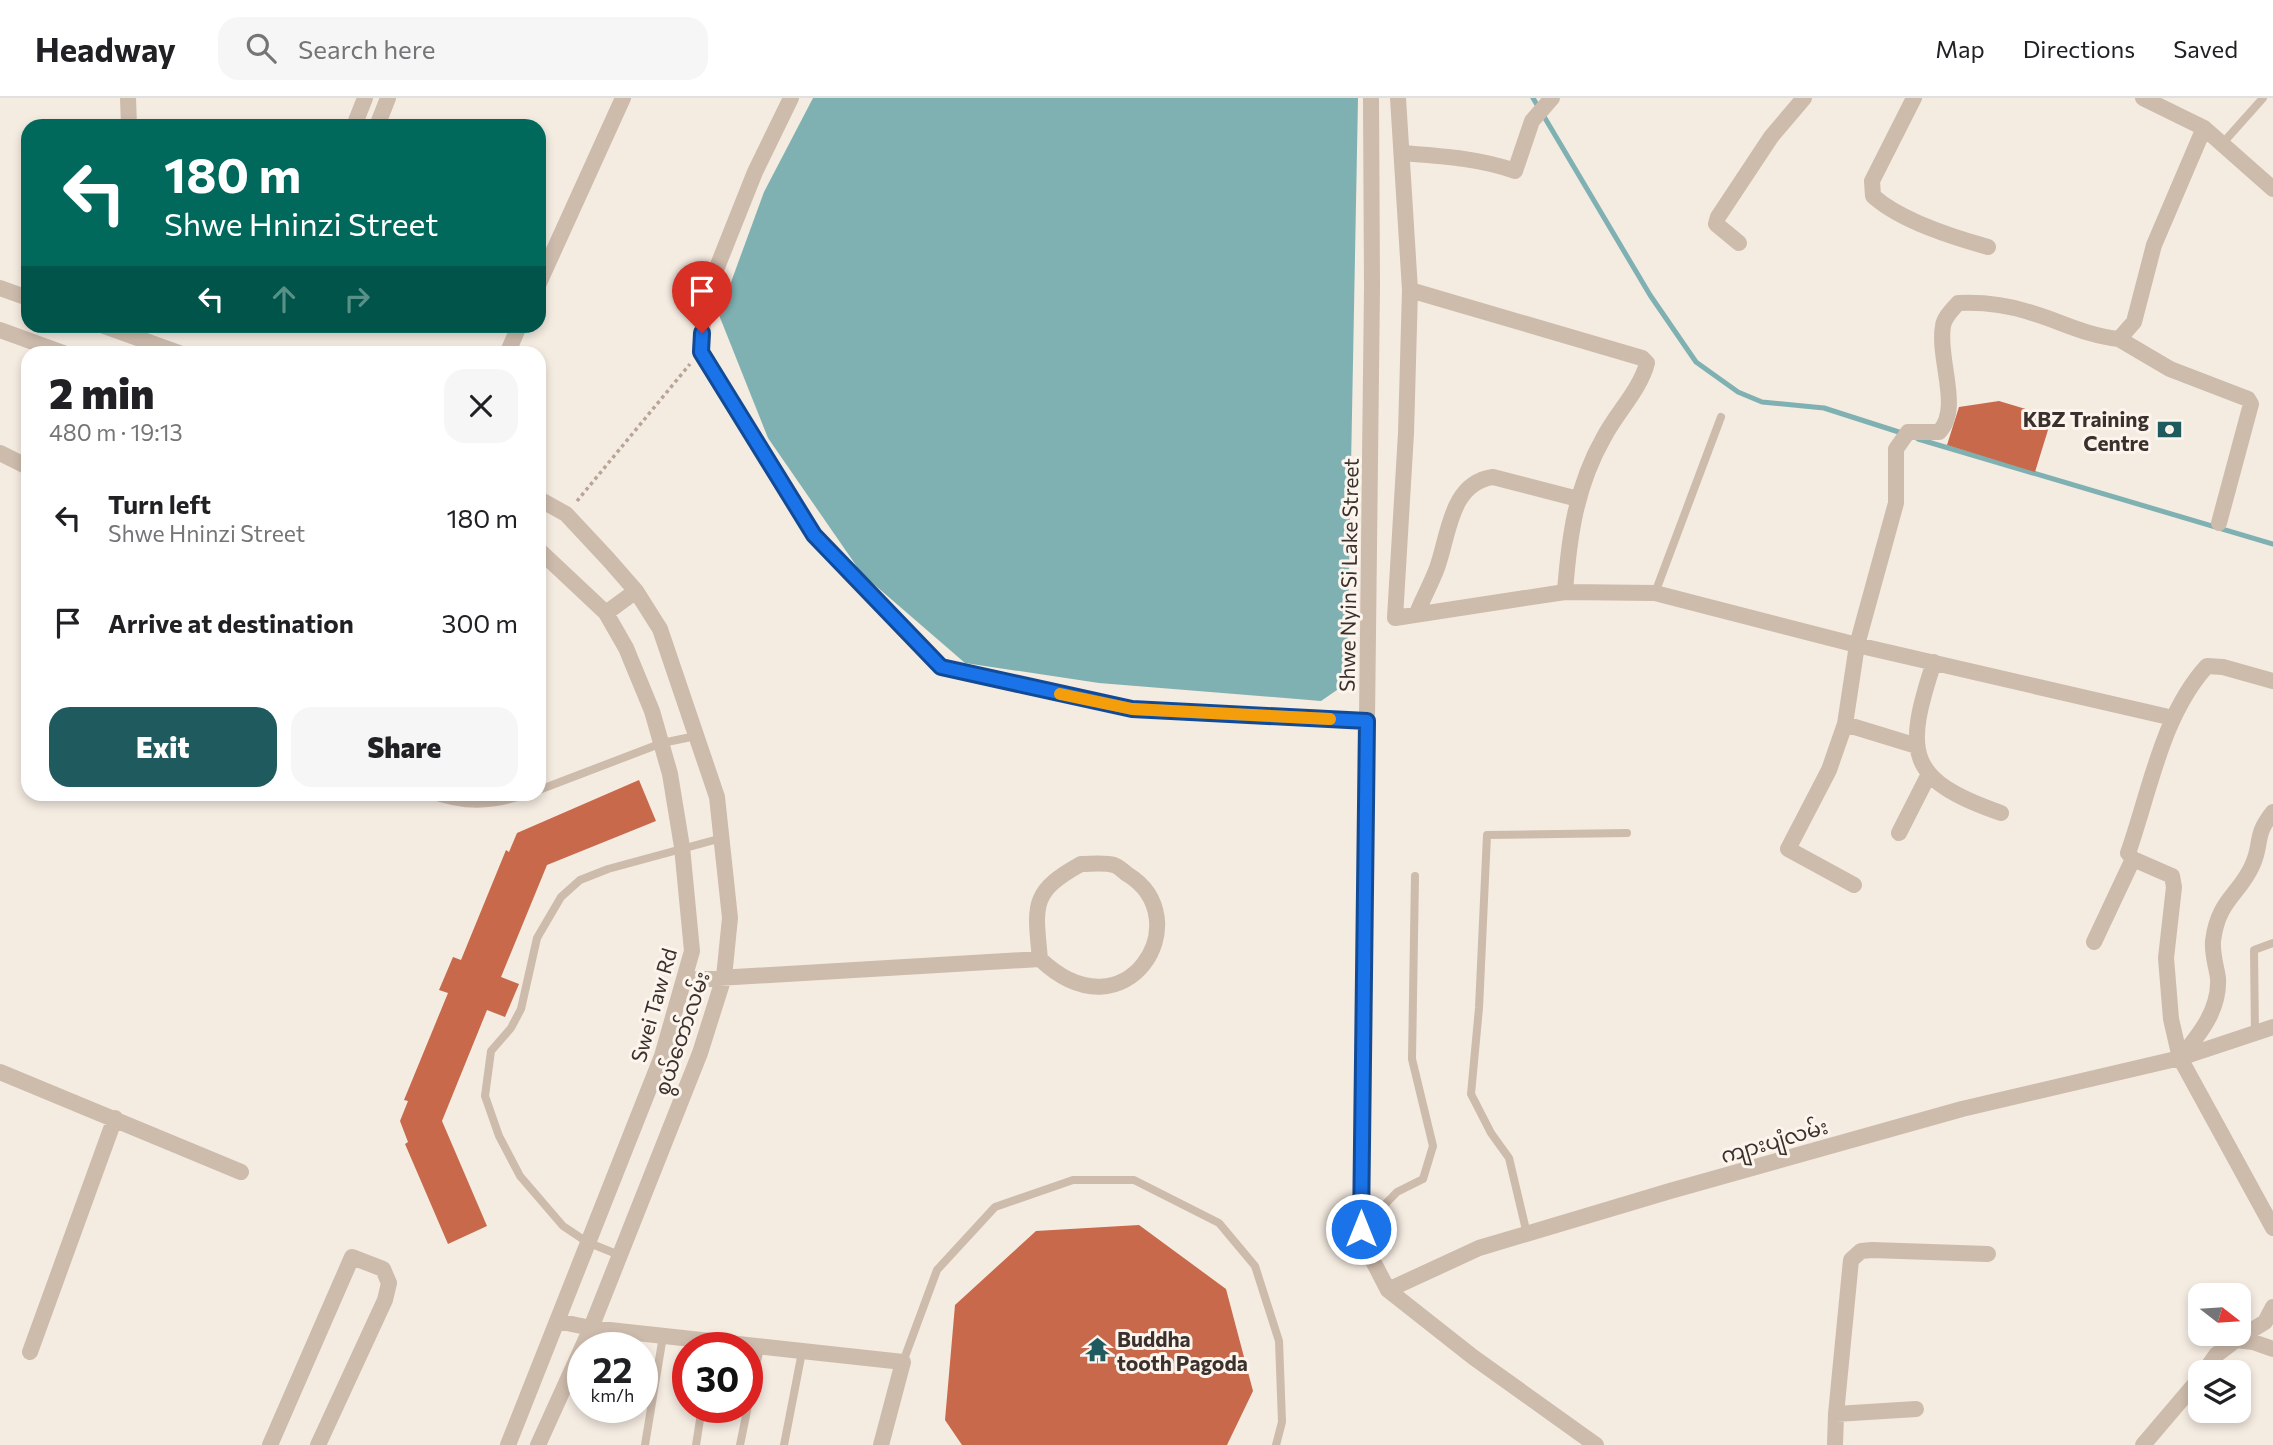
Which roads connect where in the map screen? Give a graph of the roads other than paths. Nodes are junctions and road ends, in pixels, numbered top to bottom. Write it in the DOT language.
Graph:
graph roads {
  1 [pos="128,98"];
  2 [pos="365,98"];
  3 [pos="388,98"];
  4 [pos="623,98"];
  5 [pos="791,98"];
  6 [pos="1371,98"];
  7 [pos="1398,98"];
  8 [pos="1552,98"];
  9 [pos="1804,98"];
  10 [pos="1914,98"];
  11 [pos="2143,98"];
  12 [pos="2263,98"];
  13 [pos="129,119"];
  14 [pos="357,119"];
  15 [pos="380,119"];
  16 [pos="2204,128"];
  17 [pos="2222,144"];
  18 [pos="1402,153"];
  19 [pos="2273,189"];
  20 [pos="1739,243"];
  21 [pos="1988,247"];
  22 [pos="546,268"];
  23 [pos="0,288"];
  24 [pos="1410,290"];
  25 [pos="21,296"];
  26 [pos="0,330"];
  27 [pos="124,333"];
  28 [pos="2119,339"];
  29 [pos="44,346"];
  30 [pos="160,346"];
  31 [pos="1721,417"];
  32 [pos="1578,499"];
  33 [pos="546,503"];
  34 [pos="2219,523"];
  35 [pos="546,557"];
  36 [pos="636,591"];
  37 [pos="1565,592"];
  38 [pos="1655,593"];
  39 [pos="606,613"];
  40 [pos="1417,613"];
  41 [pos="1857,645"];
  42 [pos="1934,663"];
  43 [pos="2273,681"];
  44 [pos="2173,718"];
  45 [pos="1367,721"];
  46 [pos="1845,724"];
  47 [pos="696,736"];
  48 [pos="662,743"];
  49 [pos="1917,746"];
  50 [pos="1929,774"];
  51 [pos="546,787"];
  52 [pos="446,801"];
  53 [pos="508,801"];
  54 [pos="2273,812"];
  55 [pos="2001,813"];
  56 [pos="1627,833"];
  57 [pos="1899,834"];
  58 [pos="722,838"];
  59 [pos="682,847"];
  60 [pos="2133,859"];
  61 [pos="1415,876"];
  62 [pos="1854,885"];
  63 [pos="2094,942"];
  64 [pos="2273,943"];
  65 [pos="1040,959"];
  66 [pos="724,977"];
  67 [pos="685,980"];
  68 [pos="2273,1027"];
  69 [pos="2255,1035"];
  70 [pos="2180,1058"];
  71 [pos="0,1072"];
  72 [pos="114,1118"];
  73 [pos="241,1171"];
  74 [pos="2273,1228"];
  75 [pos="1361,1229"];
  76 [pos="1527,1234"];
  77 [pos="587,1242"];
  78 [pos="1988,1254"];
  79 [pos="619,1255"];
  80 [pos="1388,1290"];
  81 [pos="2273,1307"];
  82 [pos="557,1321"];
  83 [pos="591,1328"];
  84 [pos="2251,1331"];
  85 [pos="663,1336"];
  86 [pos="672,1338"];
  87 [pos="2251,1344"];
  88 [pos="2228,1346"];
  89 [pos="763,1347"];
  90 [pos="2273,1349"];
  91 [pos="30,1352"];
  92 [pos="802,1352"];
  93 [pos="2212,1360"];
  94 [pos="902,1362"];
  95 [pos="2188,1392"];
  96 [pos="1916,1409"];
  97 [pos="1836,1414"];
  98 [pos="699,1423"];
  99 [pos="744,1423"];
  100 [pos="271,1445"];
  101 [pos="318,1445"];
  102 [pos="508,1445"];
  103 [pos="538,1445"];
  104 [pos="645,1445"];
  105 [pos="696,1445"];
  106 [pos="740,1445"];
  107 [pos="784,1445"];
  108 [pos="881,1445"];
  109 [pos="1276,1445"];
  110 [pos="1596,1445"];
  111 [pos="1835,1445"];
  112 [pos="2143,1445"];
  1 -- 13 [label="street"];
  2 -- 14 [label="street"];
  3 -- 15 [label="street"];
  4 -- 22 [label="street"];
  5 -- 45 [label="street"];
  6 -- 45 [label="street, Shwe Nyin Si Lake Street"];
  7 -- 18 [label="street"];
  8 -- 18 [label="street"];
  9 -- 20 [label="street"];
  10 -- 21 [label="street"];
  11 -- 16 [label="street"];
  12 -- 17 [label="lane"];
  16 -- 17 [label="street"];
  16 -- 28 [label="street"];
  17 -- 19 [label="street"];
  18 -- 24 [label="street"];
  23 -- 25 [label="street"];
  24 -- 32 [label="street"];
  24 -- 40 [label="street"];
  26 -- 29 [label="street"];
  27 -- 30 [label="street"];
  28 -- 34 [label="street"];
  28 -- 41 [label="street"];
  31 -- 38 [label="lane"];
  32 -- 37 [label="street"];
  32 -- 40 [label="street"];
  33 -- 36 [label="street, စွယ်တော်လမ်း"];
  35 -- 39 [label="street, Swei Taw Rd"];
  36 -- 39 [label="street"];
  36 -- 47 [label="street, စွယ်တော်လမ်း"];
  37 -- 38 [label="street"];
  37 -- 40 [label="street"];
  38 -- 41 [label="street"];
  39 -- 48 [label="street, Swei Taw Rd"];
  41 -- 42 [label="street"];
  41 -- 46 [label="street"];
  42 -- 44 [label="street"];
  42 -- 49 [label="street"];
  43 -- 44 [label="street"];
  44 -- 60 [label="street"];
  45 -- 75 [label="street, Shwe Nyin Si Lake Street"];
  46 -- 49 [label="street"];
  46 -- 62 [label="street"];
  47 -- 48 [label="lane"];
  47 -- 58 [label="street, စွယ်တော်လမ်း"];
  48 -- 51 [label="lane"];
  48 -- 59 [label="street, Swei Taw Rd"];
  49 -- 50 [label="street"];
  50 -- 55 [label="street"];
  50 -- 57 [label="street"];
  52 -- 53 [label="lane"];
  54 -- 70 [label="street"];
  56 -- 76 [label="lane"];
  58 -- 59 [label="lane"];
  58 -- 66 [label="street, စွယ်တော်လမ်း"];
  59 -- 67 [label="street, Swei Taw Rd"];
  59 -- 77 [label="lane"];
  60 -- 63 [label="street"];
  60 -- 70 [label="street"];
  61 -- 75 [label="lane"];
  64 -- 69 [label="lane"];
  65 -- 65 [label="street"];
  65 -- 66 [label="street"];
  66 -- 67 [label="street"];
  66 -- 79 [label="street, စွယ်တော်လမ်း"];
  67 -- 77 [label="street, Swei Taw Rd"];
  68 -- 69 [label="street, ကျားပျံလမ်း"];
  69 -- 70 [label="street, ကျားပျံလမ်း"];
  70 -- 74 [label="street"];
  70 -- 76 [label="street, ကျားပျံလမ်း"];
  71 -- 72 [label="street"];
  72 -- 73 [label="street"];
  72 -- 91 [label="street"];
  75 -- 80 [label="street, Shwe Nyin Si Lake Street"];
  76 -- 80 [label="street, ကျားပျံလမ်း"];
  77 -- 79 [label="lane"];
  77 -- 82 [label="street, Swei Taw Rd"];
  78 -- 97 [label="street"];
  79 -- 83 [label="street, စွယ်တော်လမ်း"];
  80 -- 110 [label="street, Shwe Nyin Si Lake Street"];
  81 -- 84 [label="street"];
  82 -- 83 [label="street"];
  82 -- 102 [label="street, Swei Taw Rd"];
  83 -- 85 [label="street"];
  83 -- 103 [label="street, စွယ်တော်လမ်း"];
  85 -- 86 [label="street"];
  85 -- 104 [label="lane"];
  87 -- 90 [label="street"];
  88 -- 93 [label="street"];
  89 -- 92 [label="street"];
  92 -- 94 [label="street"];
  92 -- 107 [label="lane"];
  94 -- 108 [label="street"];
  94 -- 109 [label="lane"];
  95 -- 112 [label="street"];
  96 -- 97 [label="street"];
  97 -- 111 [label="street"];
  98 -- 105 [label="lane"];
  99 -- 106 [label="lane"];
  100 -- 101 [label="street"];
}
